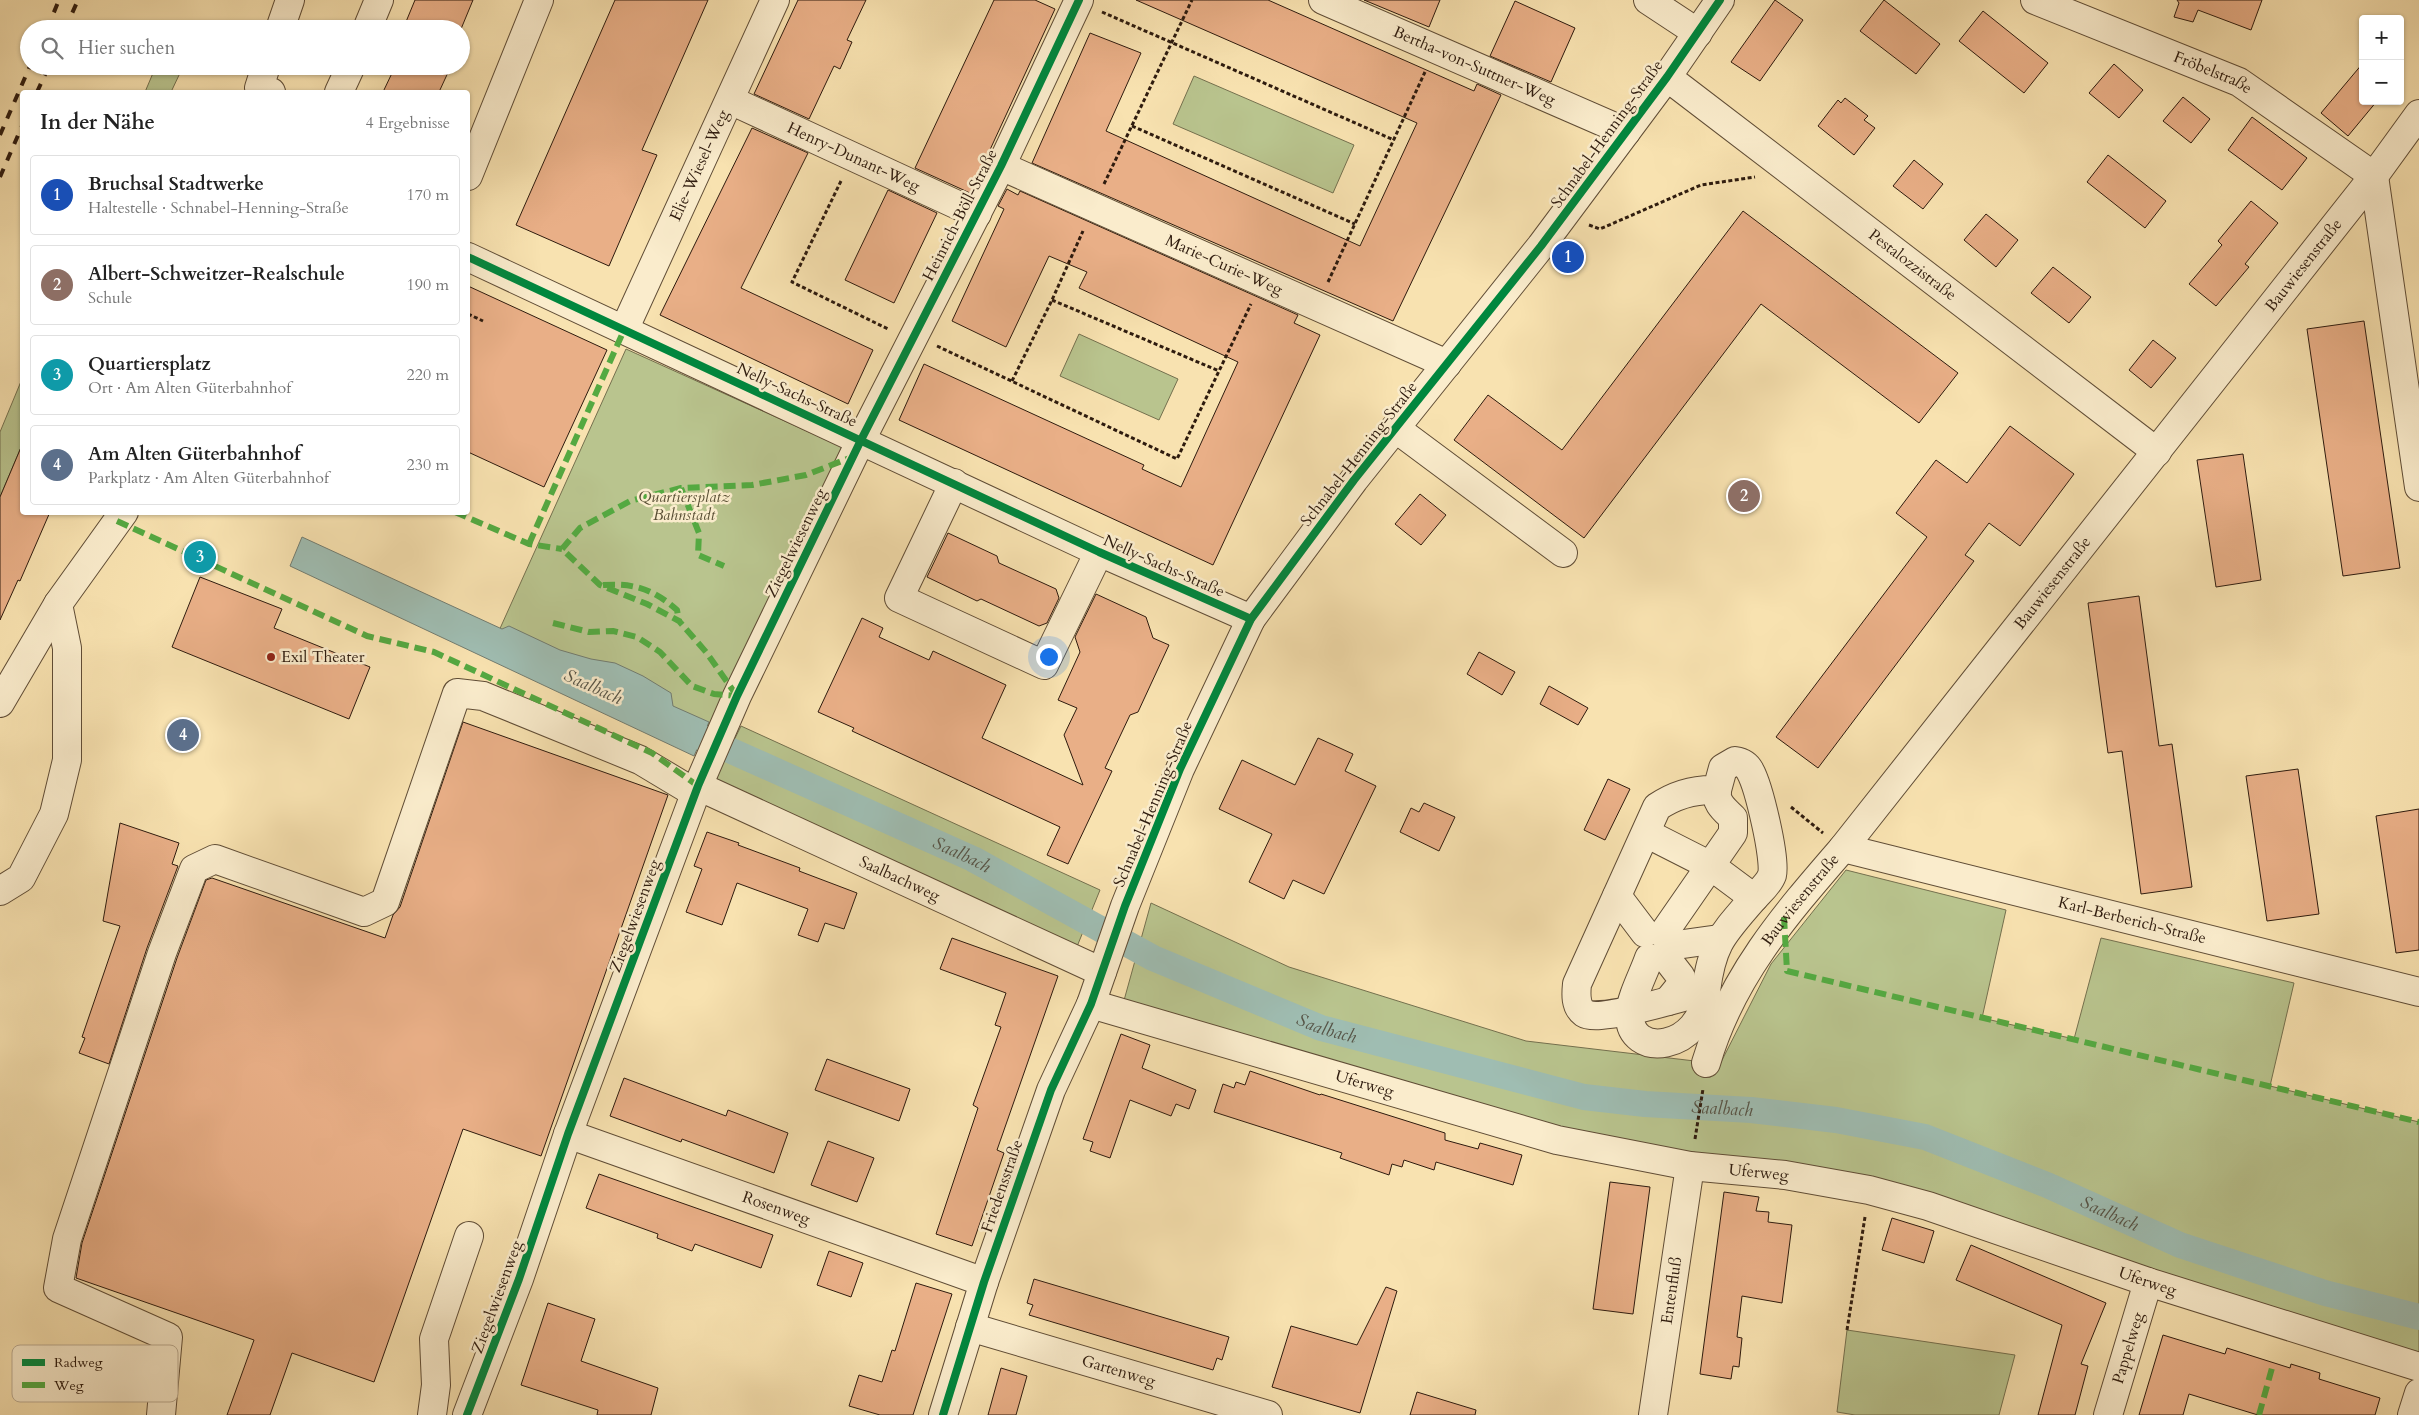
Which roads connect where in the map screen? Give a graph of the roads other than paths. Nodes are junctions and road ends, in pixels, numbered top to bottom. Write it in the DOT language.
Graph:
graph roads {
  1 [pos="290,0"];
  2 [pos="379,0"];
  3 [pos="539,0"];
  4 [pos="775,0"];
  5 [pos="1323,0"];
  6 [pos="1648,0"];
  7 [pos="1720,0"];
  8 [pos="2035,0"];
  9 [pos="1079,1"];
  10 [pos="283,20"];
  11 [pos="370,20"];
  12 [pos="1698,33"];
  13 [pos="263,75"];
  14 [pos="347,75"];
  15 [pos="1667,78"];
  16 [pos="265,90"];
  17 [pos="341,90"];
  18 [pos="730,100"];
  19 [pos="2419,114"];
  20 [pos="1626,132"];
  21 [pos="1001,166"];
  22 [pos="470,169"];
  23 [pos="2374,176"];
  24 [pos="977,214"];
  25 [pos="470,258"];
  26 [pos="624,330"];
  27 [pos="1447,364"];
  28 [pos="1395,428"];
  29 [pos="861,440"];
  30 [pos="2157,452"];
  31 [pos="954,483"];
  32 [pos="2419,487"];
  33 [pos="122,515"];
  34 [pos="1099,552"];
  35 [pos="1563,553"];
  36 [pos="58,604"];
  37 [pos="1251,619"];
  38 [pos="0,703"];
  39 [pos="698,785"];
  40 [pos="1717,790"];
  41 [pos="1646,833"];
  42 [pos="1843,848"];
  43 [pos="1711,866"];
  44 [pos="0,891"];
  45 [pos="1617,896"];
  46 [pos="1754,898"];
  47 [pos="1719,939"];
  48 [pos="1658,945"];
  49 [pos="1105,964"];
  50 [pos="1706,991"];
  51 [pos="2419,992"];
  52 [pos="1668,1001"];
  53 [pos="1091,1004"];
  54 [pos="1630,1011"];
  55 [pos="1706,1063"];
  56 [pos="568,1134"];
  57 [pos="1690,1166"];
  58 [pos="469,1236"];
  59 [pos="984,1282"];
  60 [pos="2148,1282"];
  61 [pos="970,1327"];
  62 [pos="167,1345"];
  63 [pos="2419,1367"];
  64 [pos="2419,1393"];
  65 [pos="162,1402"];
  66 [pos="161,1415"];
  67 [pos="432,1415"];
  68 [pos="468,1415"];
  69 [pos="943,1415"];
  70 [pos="1268,1415"];
  71 [pos="1653,1415"];
  72 [pos="2108,1415"];
  73 [pos="2412,1415"];
  1 -- 10 [label="street"];
  2 -- 11 [label="street"];
  3 -- 22 [label="street"];
  4 -- 18 [label="street, Elie-Wiesel-Weg"];
  5 -- 20 [label="street, Bertha-von-Suttner-Weg"];
  6 -- 12 [label="street"];
  7 -- 12 [label="street, Schnabel-Henning-Straße"];
  8 -- 23 [label="street, Fröbelstraße"];
  9 -- 21 [label="street, Heinrich-Böll-Straße"];
  12 -- 15 [label="street, Schnabel-Henning-Straße"];
  13 -- 16 [label="street"];
  14 -- 17 [label="street"];
  15 -- 20 [label="street, Schnabel-Henning-Straße"];
  15 -- 30 [label="street, Pestalozzistraße"];
  18 -- 24 [label="street, Henry-Dunant-Weg"];
  18 -- 26 [label="street, Elie-Wiesel-Weg"];
  19 -- 23 [label="street, Bauwiesenstraße"];
  20 -- 27 [label="street, Schnabel-Henning-Straße"];
  21 -- 24 [label="street, Heinrich-Böll-Straße"];
  21 -- 27 [label="street, Marie-Curie-Weg"];
  23 -- 30 [label="street, Bauwiesenstraße"];
  23 -- 32 [label="street"];
  24 -- 29 [label="street, Heinrich-Böll-Straße"];
  25 -- 26 [label="street, Nelly-Sachs-Straße"];
  26 -- 29 [label="street, Nelly-Sachs-Straße"];
  27 -- 28 [label="street, Schnabel-Henning-Straße"];
  28 -- 35 [label="street"];
  28 -- 37 [label="street, Schnabel-Henning-Straße"];
  29 -- 31 [label="street, Nelly-Sachs-Straße"];
  29 -- 39 [label="street, Ziegelwiesenweg"];
  30 -- 42 [label="street, Bauwiesenstraße"];
  31 -- 34 [label="street, Nelly-Sachs-Straße"];
  31 -- 34 [label="street"];
  33 -- 36 [label="street"];
  34 -- 37 [label="street, Nelly-Sachs-Straße"];
  36 -- 38 [label="street"];
  36 -- 44 [label="street"];
  37 -- 49 [label="street, Schnabel-Henning-Straße"];
  39 -- 49 [label="street, Saalbachweg"];
  39 -- 56 [label="street, Ziegelwiesenweg"];
  39 -- 62 [label="street, Saalbachweg"];
  40 -- 41 [label="street"];
  40 -- 43 [label="street"];
  40 -- 46 [label="street"];
  41 -- 43 [label="street"];
  41 -- 45 [label="street"];
  42 -- 51 [label="street, Karl-Berberich-Straße"];
  42 -- 55 [label="street, Bauwiesenstraße"];
  43 -- 46 [label="street"];
  43 -- 48 [label="street"];
  45 -- 48 [label="street"];
  45 -- 54 [label="street"];
  46 -- 47 [label="street"];
  47 -- 48 [label="street"];
  47 -- 50 [label="street"];
  48 -- 52 [label="street"];
  48 -- 54 [label="street"];
  49 -- 53 [label="street, Friedensstraße"];
  50 -- 52 [label="street"];
  50 -- 54 [label="street"];
  52 -- 54 [label="street"];
  53 -- 57 [label="street, Uferweg"];
  53 -- 59 [label="street, Friedensstraße"];
  56 -- 59 [label="street, Rosenweg"];
  56 -- 68 [label="street, Ziegelwiesenweg"];
  57 -- 60 [label="street, Uferweg"];
  57 -- 71 [label="street, Entenfluß"];
  58 -- 67 [label="street"];
  59 -- 61 [label="street, Friedensstraße"];
  60 -- 63 [label="street, Uferweg"];
  60 -- 72 [label="street, Pappelweg"];
  61 -- 69 [label="street, Friedensstraße"];
  61 -- 70 [label="street, Gartenweg"];
  64 -- 73 [label="street"];
  65 -- 66 [label="street, Saalbachweg"];
}
